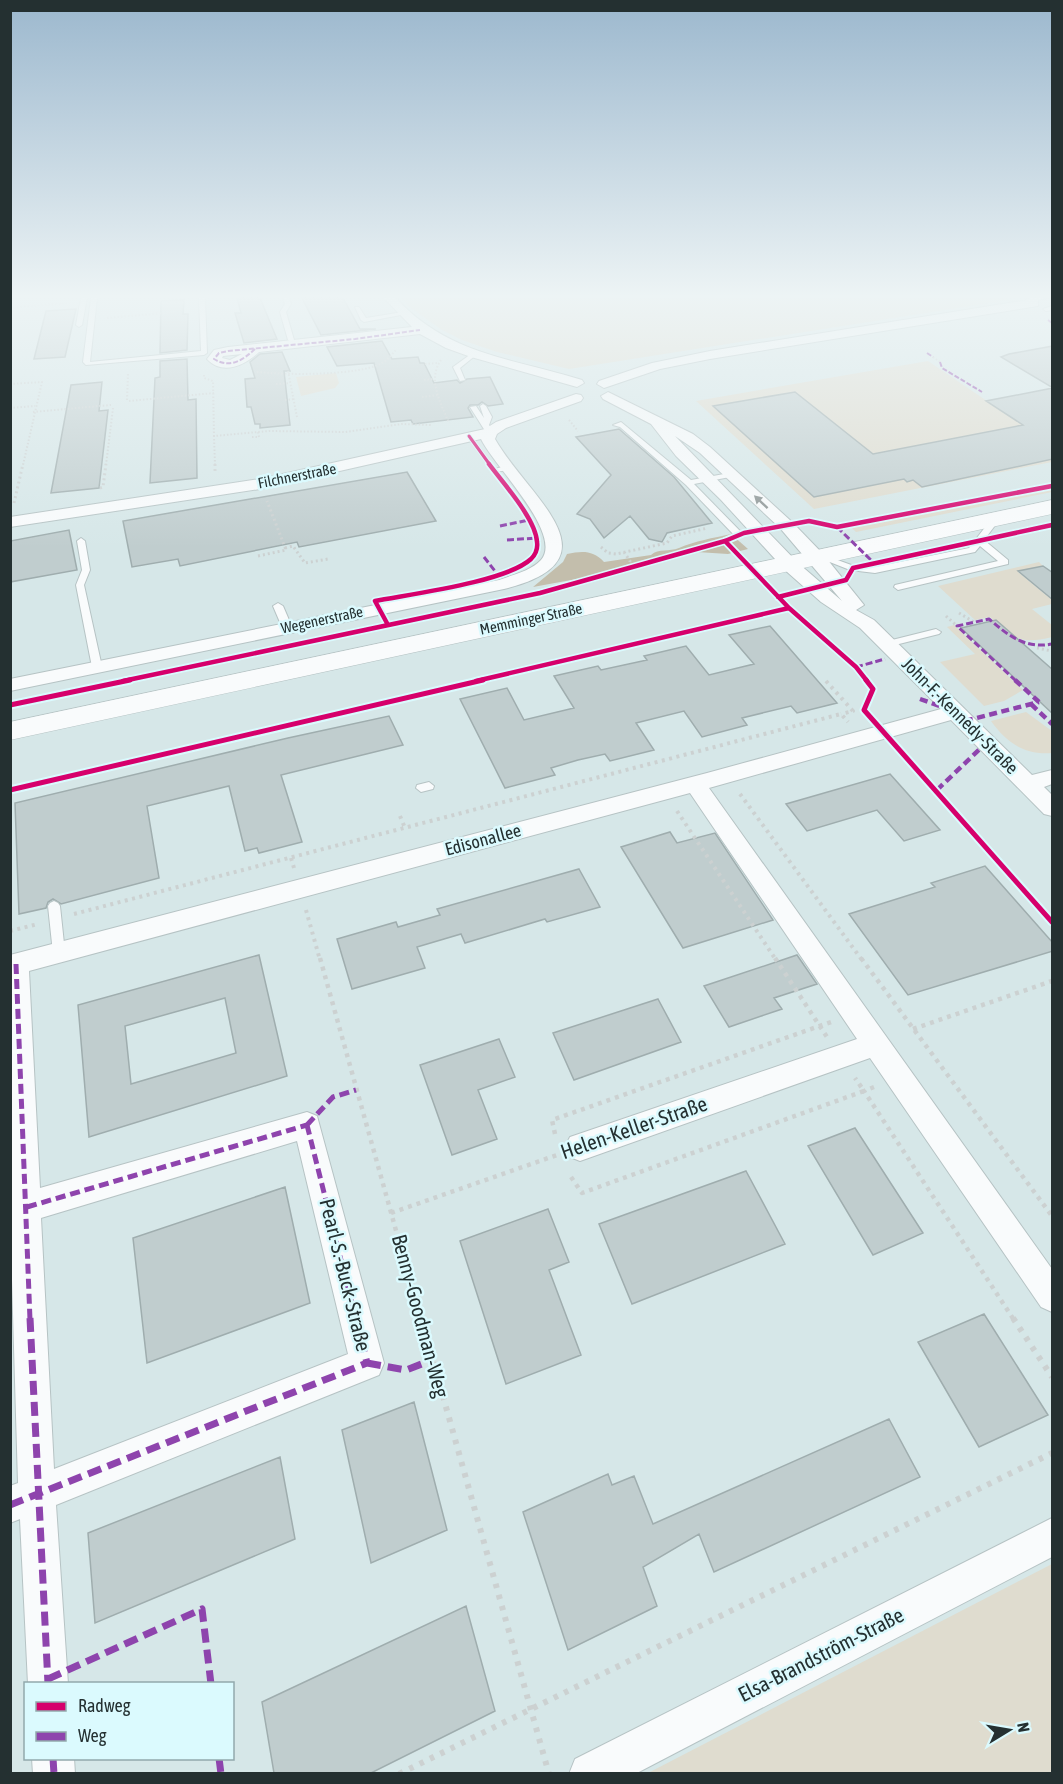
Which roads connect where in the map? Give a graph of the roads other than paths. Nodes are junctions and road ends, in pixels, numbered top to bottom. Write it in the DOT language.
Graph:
graph roads {
  1 [pos="571,381"];
  2 [pos="627,381"];
  3 [pos="577,383"];
  4 [pos="600,395"];
  5 [pos="576,398"];
  6 [pos="483,406"];
  7 [pos="474,407"];
  8 [pos="658,423"];
  9 [pos="617,424"];
  10 [pos="488,428"];
  11 [pos="732,474"];
  12 [pos="709,479"];
  13 [pos="689,483"];
  14 [pos="1053,507"];
  15 [pos="11,516"];
  16 [pos="996,519"];
  17 [pos="738,534"];
  18 [pos="978,540"];
  19 [pos="81,541"];
  20 [pos="819,557"];
  21 [pos="789,564"];
  22 [pos="898,587"];
  23 [pos="278,606"];
  24 [pos="867,624"];
  25 [pos="287,627"];
  26 [pos="936,632"];
  27 [pos="887,644"];
  28 [pos="96,667"];
  29 [pos="10,685"];
  30 [pos="956,712"];
  31 [pos="10,731"];
  32 [pos="1053,777"];
  33 [pos="695,784"];
  34 [pos="1028,784"];
  35 [pos="1053,808"];
  36 [pos="54,906"];
  37 [pos="59,953"];
  38 [pos="13,965"];
  39 [pos="876,1044"];
  40 [pos="580,1147"];
  41 [pos="27,1207"];
  42 [pos="1053,1296"];
  43 [pos="24,1500"];
  44 [pos="1053,1537"];
  45 [pos="48,1682"];
  46 [pos="590,1773"];
  1 -- 3 [label="street"];
  2 -- 4 [label="street"];
  3 -- 4 [label="street"];
  3 -- 5 [label="street"];
  4 -- 5 [label="street"];
  4 -- 8 [label="street, John-F.-Kennedy-Straße"];
  5 -- 10 [label="street, Filchnerstraße"];
  6 -- 10 [label="lane"];
  7 -- 10 [label="lane"];
  8 -- 11 [label="street, John-F.-Kennedy-Straße"];
  8 -- 12 [label="street, John-F.-Kennedy-Straße"];
  9 -- 13 [label="lane"];
  10 -- 15 [label="street, Filchnerstraße"];
  10 -- 25 [label="street, Wegenerstraße"];
  11 -- 12 [label="lane"];
  20 -- 11 [label="street, John-F.-Kennedy-Straße, one-way"];
  12 -- 13 [label="lane"];
  12 -- 21 [label="street, John-F.-Kennedy-Straße"];
  13 -- 17 [label="lane"];
  14 -- 16 [label="main road, Memminger Straße"];
  16 -- 18 [label="lane"];
  16 -- 20 [label="main road, Memminger Straße"];
  18 -- 20 [label="lane"];
  18 -- 22 [label="lane"];
  19 -- 28 [label="lane"];
  20 -- 21 [label="main road, Memminger Straße"];
  20 -- 24 [label="street, John-F.-Kennedy-Straße"];
  21 -- 24 [label="street, John-F.-Kennedy-Straße"];
  21 -- 31 [label="main road, Memminger Straße"];
  23 -- 25 [label="lane"];
  24 -- 27 [label="street, John-F.-Kennedy-Straße"];
  25 -- 28 [label="street, Wegenerstraße"];
  26 -- 27 [label="lane"];
  27 -- 30 [label="street, John-F.-Kennedy-Straße"];
  28 -- 29 [label="street, Wegenerstraße"];
  30 -- 33 [label="street, Edisonallee"];
  30 -- 34 [label="street, John-F.-Kennedy-Straße"];
  32 -- 34 [label="street"];
  33 -- 37 [label="street, Edisonallee"];
  33 -- 39 [label="street"];
  34 -- 35 [label="street, John-F.-Kennedy-Straße"];
  36 -- 37 [label="lane"];
  37 -- 38 [label="street, Edisonallee"];
  38 -- 41 [label="street"];
  39 -- 40 [label="street, Helen-Keller-Straße"];
  39 -- 42 [label="street"];
  41 -- 43 [label="street"];
  41 -- 43 [label="street, Pearl-S.-Buck-Straße"];
  43 -- 45 [label="street"];
  44 -- 46 [label="street, Elsa-Brandström-Straße"];
}
